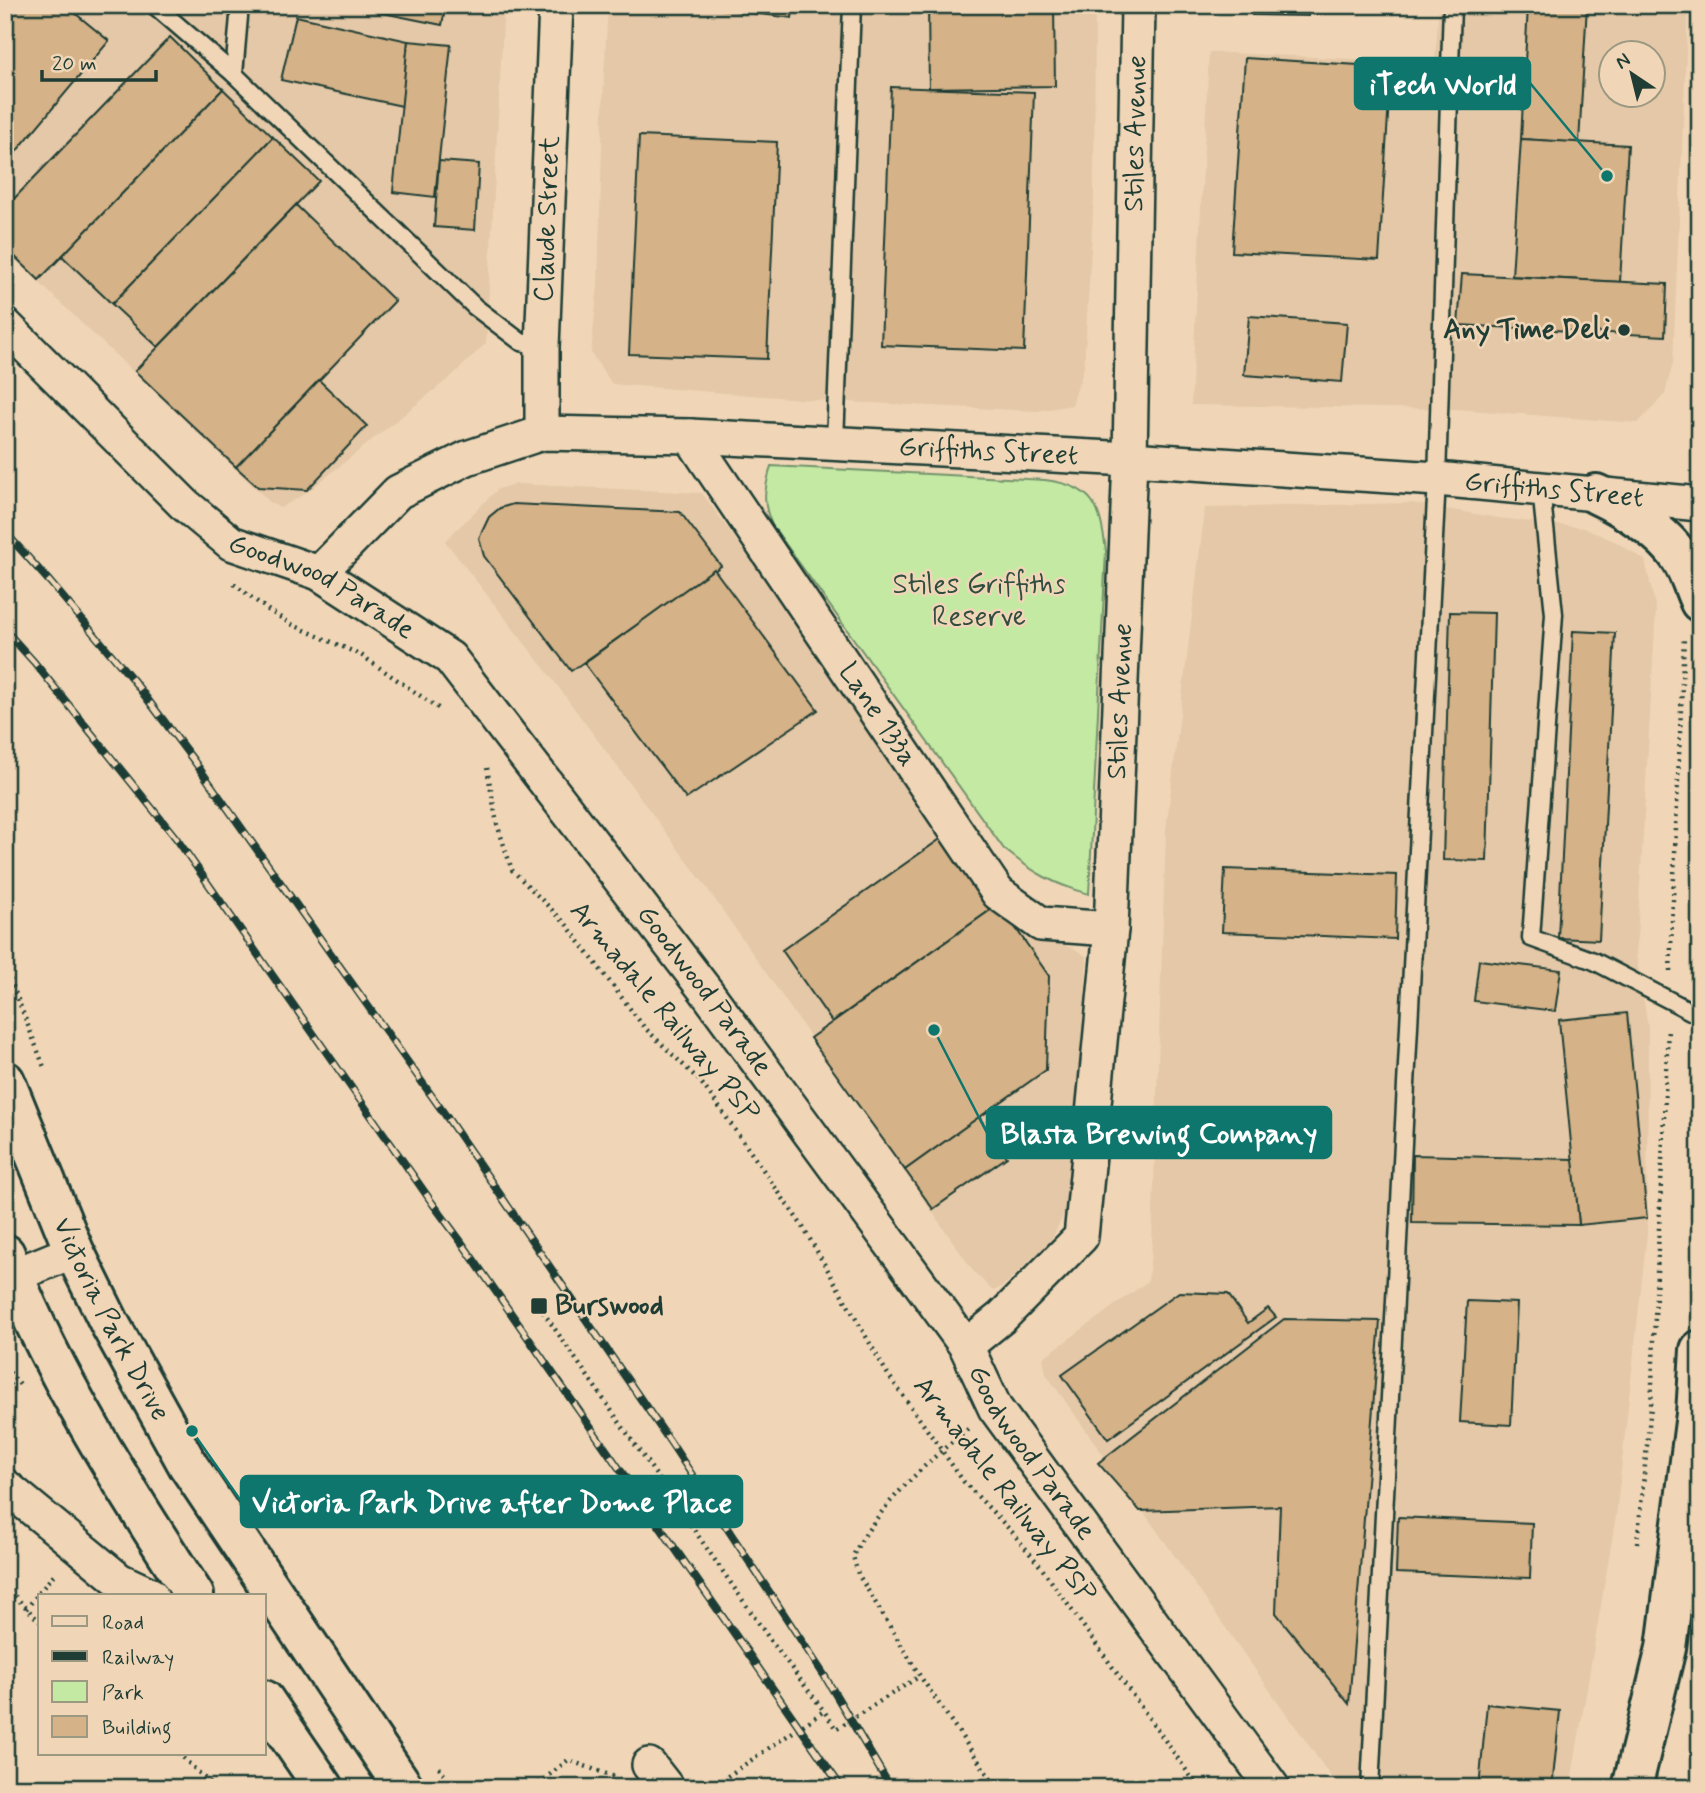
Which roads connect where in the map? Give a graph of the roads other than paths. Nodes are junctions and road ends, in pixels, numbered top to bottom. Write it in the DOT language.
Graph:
graph roads {
  1 [pos="154,5"];
  2 [pos="240,5"];
  3 [pos="556,5"];
  4 [pos="852,5"];
  5 [pos="1138,5"];
  6 [pos="1452,5"];
  7 [pos="234,74"];
  8 [pos="5,325"];
  9 [pos="542,347"];
  10 [pos="542,433"];
  11 [pos="690,436"];
  12 [pos="835,442"];
  13 [pos="1130,459"];
  14 [pos="1437,479"];
  15 [pos="1541,489"];
  16 [pos="1596,494"];
  17 [pos="1700,503"];
  18 [pos="319,573"];
  19 [pos="1692,613"];
  20 [pos="1111,929"];
  21 [pos="1700,1016"];
  22 [pos="5,1081"];
  23 [pos="74,1251"];
  24 [pos="8,1269"];
  25 [pos="967,1346"];
  26 [pos="1700,1350"];
  27 [pos="1698,1413"];
  28 [pos="5,1486"];
  29 [pos="148,1594"];
  30 [pos="193,1594"];
  31 [pos="266,1703"];
  32 [pos="324,1788"];
  33 [pos="404,1788"];
  34 [pos="1273,1788"];
  35 [pos="1370,1788"];
  36 [pos="1632,1788"];
  1 -- 7 [label="lane"];
  2 -- 7 [label="lane"];
  3 -- 9 [label="street, Claude Street"];
  4 -- 12 [label="lane"];
  5 -- 13 [label="street, Stiles Avenue"];
  6 -- 14 [label="lane"];
  7 -- 9 [label="lane"];
  8 -- 18 [label="street, Goodwood Parade"];
  9 -- 10 [label="street, Claude Street"];
  10 -- 11 [label="street, Griffiths Street"];
  10 -- 18 [label="street, Griffiths Street"];
  11 -- 12 [label="street, Griffiths Street"];
  11 -- 20 [label="street, Lane 133a"];
  12 -- 13 [label="street, Griffiths Street"];
  13 -- 14 [label="street, Griffiths Street"];
  13 -- 20 [label="street, Stiles Avenue"];
  14 -- 15 [label="street, Griffiths Street"];
  14 -- 35 [label="lane"];
  15 -- 16 [label="street, Griffiths Street"];
  15 -- 21 [label="lane"];
  16 -- 17 [label="street, Griffiths Street"];
  16 -- 19 [label="main road"];
  18 -- 25 [label="street, Goodwood Parade"];
  20 -- 25 [label="street, Stiles Avenue"];
  22 -- 23 [label="main road, Victoria Park Drive"];
  23 -- 24 [label="street"];
  23 -- 33 [label="main road, Victoria Park Drive"];
  24 -- 30 [label="main road"];
  25 -- 34 [label="street, Goodwood Parade"];
  26 -- 27 [label="main road"];
  27 -- 36 [label="main road"];
  28 -- 29 [label="street"];
  31 -- 32 [label="main road"];
}
